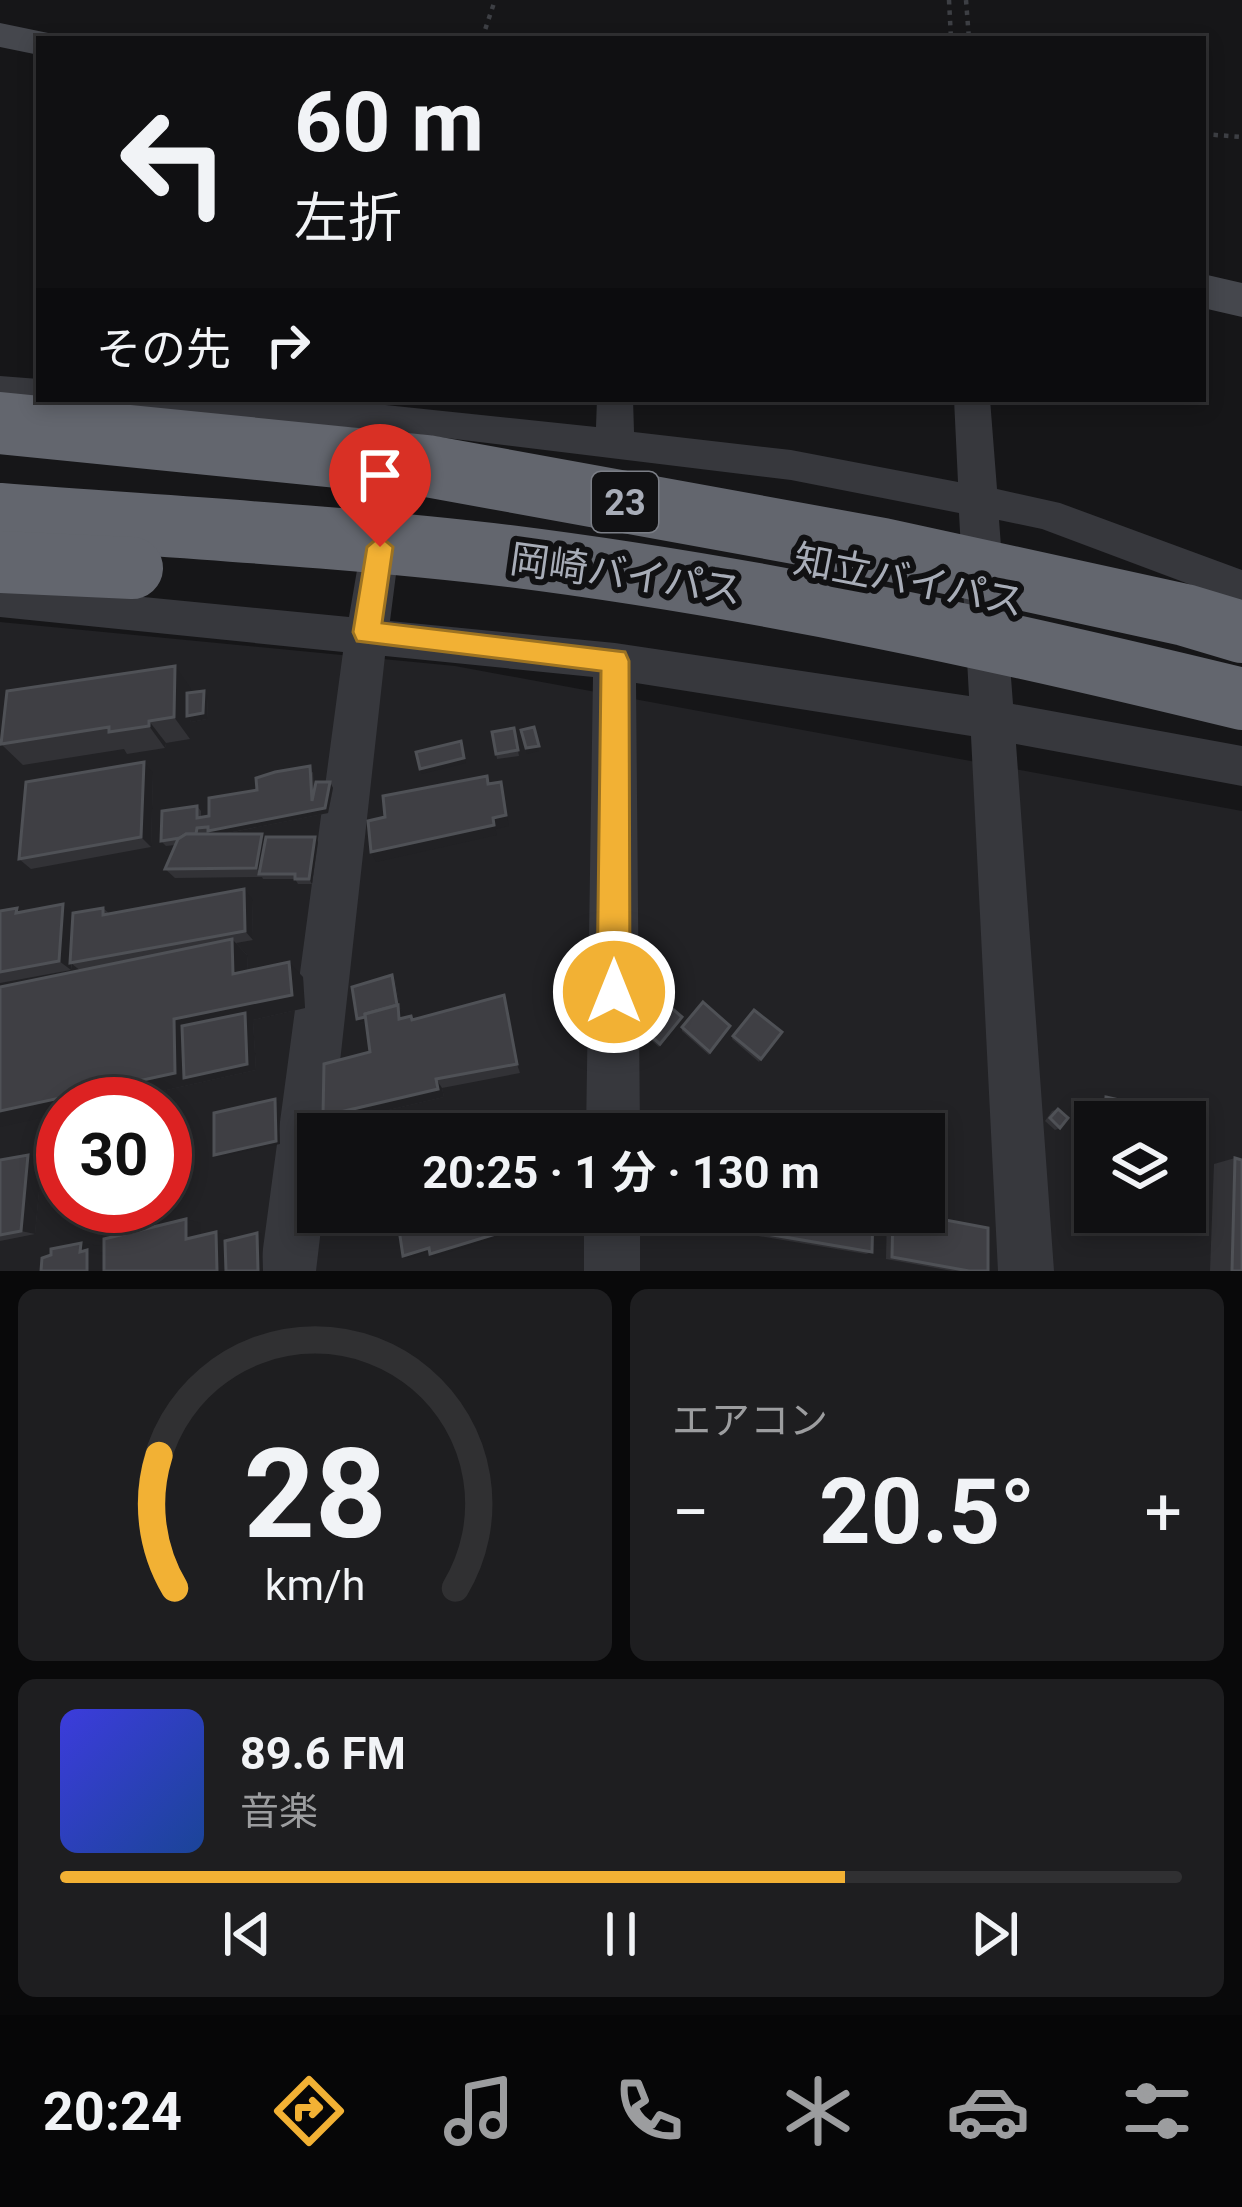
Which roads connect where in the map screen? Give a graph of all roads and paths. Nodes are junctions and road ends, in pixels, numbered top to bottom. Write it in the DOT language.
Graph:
graph roads {
  1 [pos="495,0"];
  2 [pos="949,0"];
  3 [pos="966,0"];
  4 [pos="0,35"];
  5 [pos="483,36"];
  6 [pos="951,36"];
  7 [pos="969,36"];
  8 [pos="36,42"];
  9 [pos="1206,134"];
  10 [pos="1242,137"];
  11 [pos="1206,292"];
  12 [pos="1242,300"];
  13 [pos="0,389"];
  14 [pos="36,392"];
  15 [pos="228,402"];
  16 [pos="615,402"];
  17 [pos="972,402"];
  18 [pos="401,408"];
  19 [pos="0,423"];
  20 [pos="615,441"];
  21 [pos="0,472"];
  22 [pos="977,499"];
  23 [pos="0,514"];
  24 [pos="0,562"];
  25 [pos="1242,587"];
  26 [pos="0,600"];
  27 [pos="367,632"];
  28 [pos="1242,632"];
  29 [pos="1242,655"];
  30 [pos="615,661"];
  31 [pos="1242,702"];
  32 [pos="988,718"];
  33 [pos="1242,766"];
  34 [pos="613,1113"];
  35 [pos="613,1233"];
  36 [pos="288,1271"];
  37 [pos="612,1271"];
  38 [pos="1026,1271"];
  1 -- 5 [label="path"];
  2 -- 6 [label="path"];
  3 -- 7 [label="path"];
  4 -- 8 [label="main road"];
  9 -- 10 [label="path"];
  11 -- 12 [label="main road"];
  13 -- 14 [label="street"];
  15 -- 18 [label="street"];
  16 -- 20 [label="street"];
  17 -- 22 [label="street"];
  18 -- 20 [label="street"];
  18 -- 27 [label="street"];
  19 -- 28 [label="highway, 23, bridge"];
  20 -- 22 [label="street"];
  21 -- 29 [label="highway, 知立バイパス / 23"];
  22 -- 25 [label="street"];
  22 -- 32 [label="street"];
  23 -- 31 [label="highway, 岡崎バイパス / 23, bridge"];
  24 -- 31 [label="highway, 23, bridge"];
  26 -- 27 [label="street"];
  27 -- 30 [label="street"];
  27 -- 36 [label="street"];
  30 -- 32 [label="street"];
  30 -- 34 [label="street"];
  32 -- 33 [label="street"];
  32 -- 38 [label="street"];
  35 -- 37 [label="street"];
}
